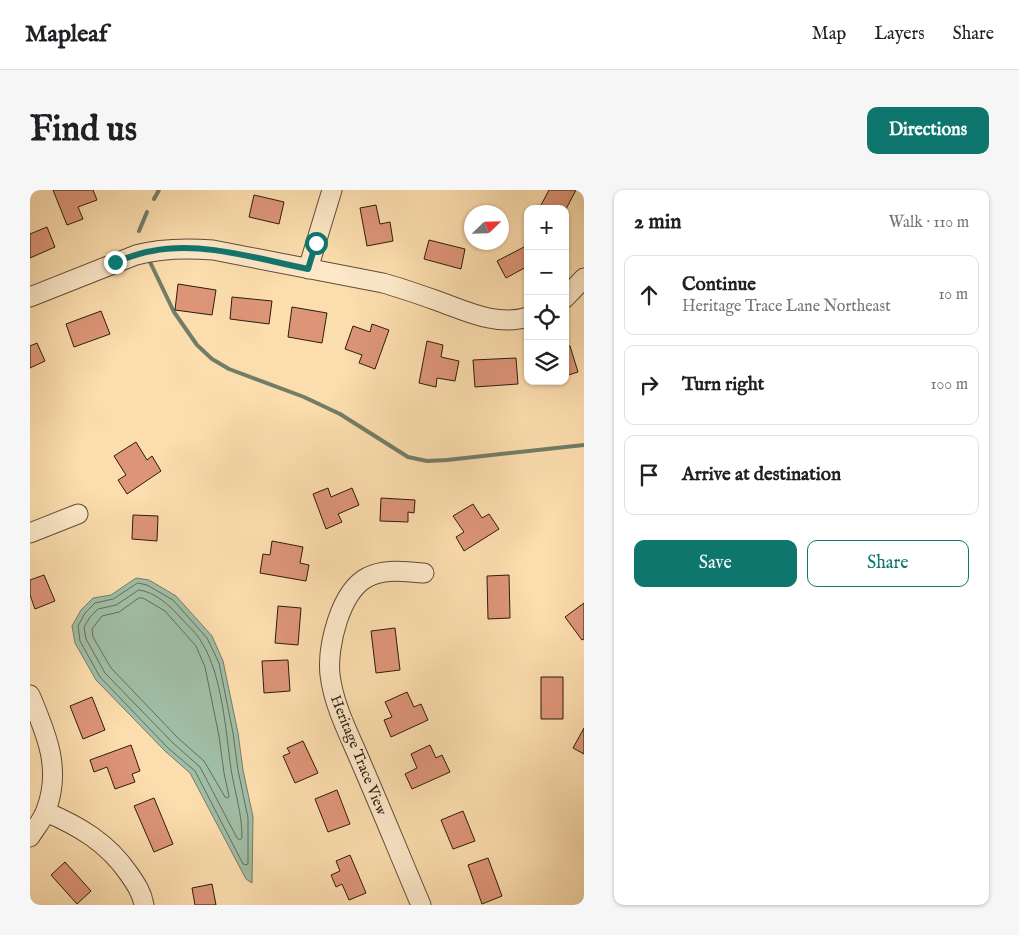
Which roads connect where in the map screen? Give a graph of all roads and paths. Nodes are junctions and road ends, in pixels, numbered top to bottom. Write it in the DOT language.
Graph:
graph roads {
  1 [pos="332,190"];
  2 [pos="308,269"];
  3 [pos="584,278"];
  4 [pos="568,295"];
  5 [pos="30,297"];
  6 [pos="524,318"];
  7 [pos="78,514"];
  8 [pos="30,533"];
  9 [pos="424,573"];
  10 [pos="30,695"];
  11 [pos="46,812"];
  12 [pos="30,837"];
  13 [pos="144,905"];
  14 [pos="421,905"];
  1 -- 2 [label="street"];
  2 -- 5 [label="street"];
  2 -- 6 [label="street"];
  3 -- 4 [label="street"];
  7 -- 8 [label="street"];
  9 -- 14 [label="street, Heritage Trace View"];
  10 -- 11 [label="street"];
  11 -- 12 [label="street"];
  11 -- 13 [label="street"];
}
